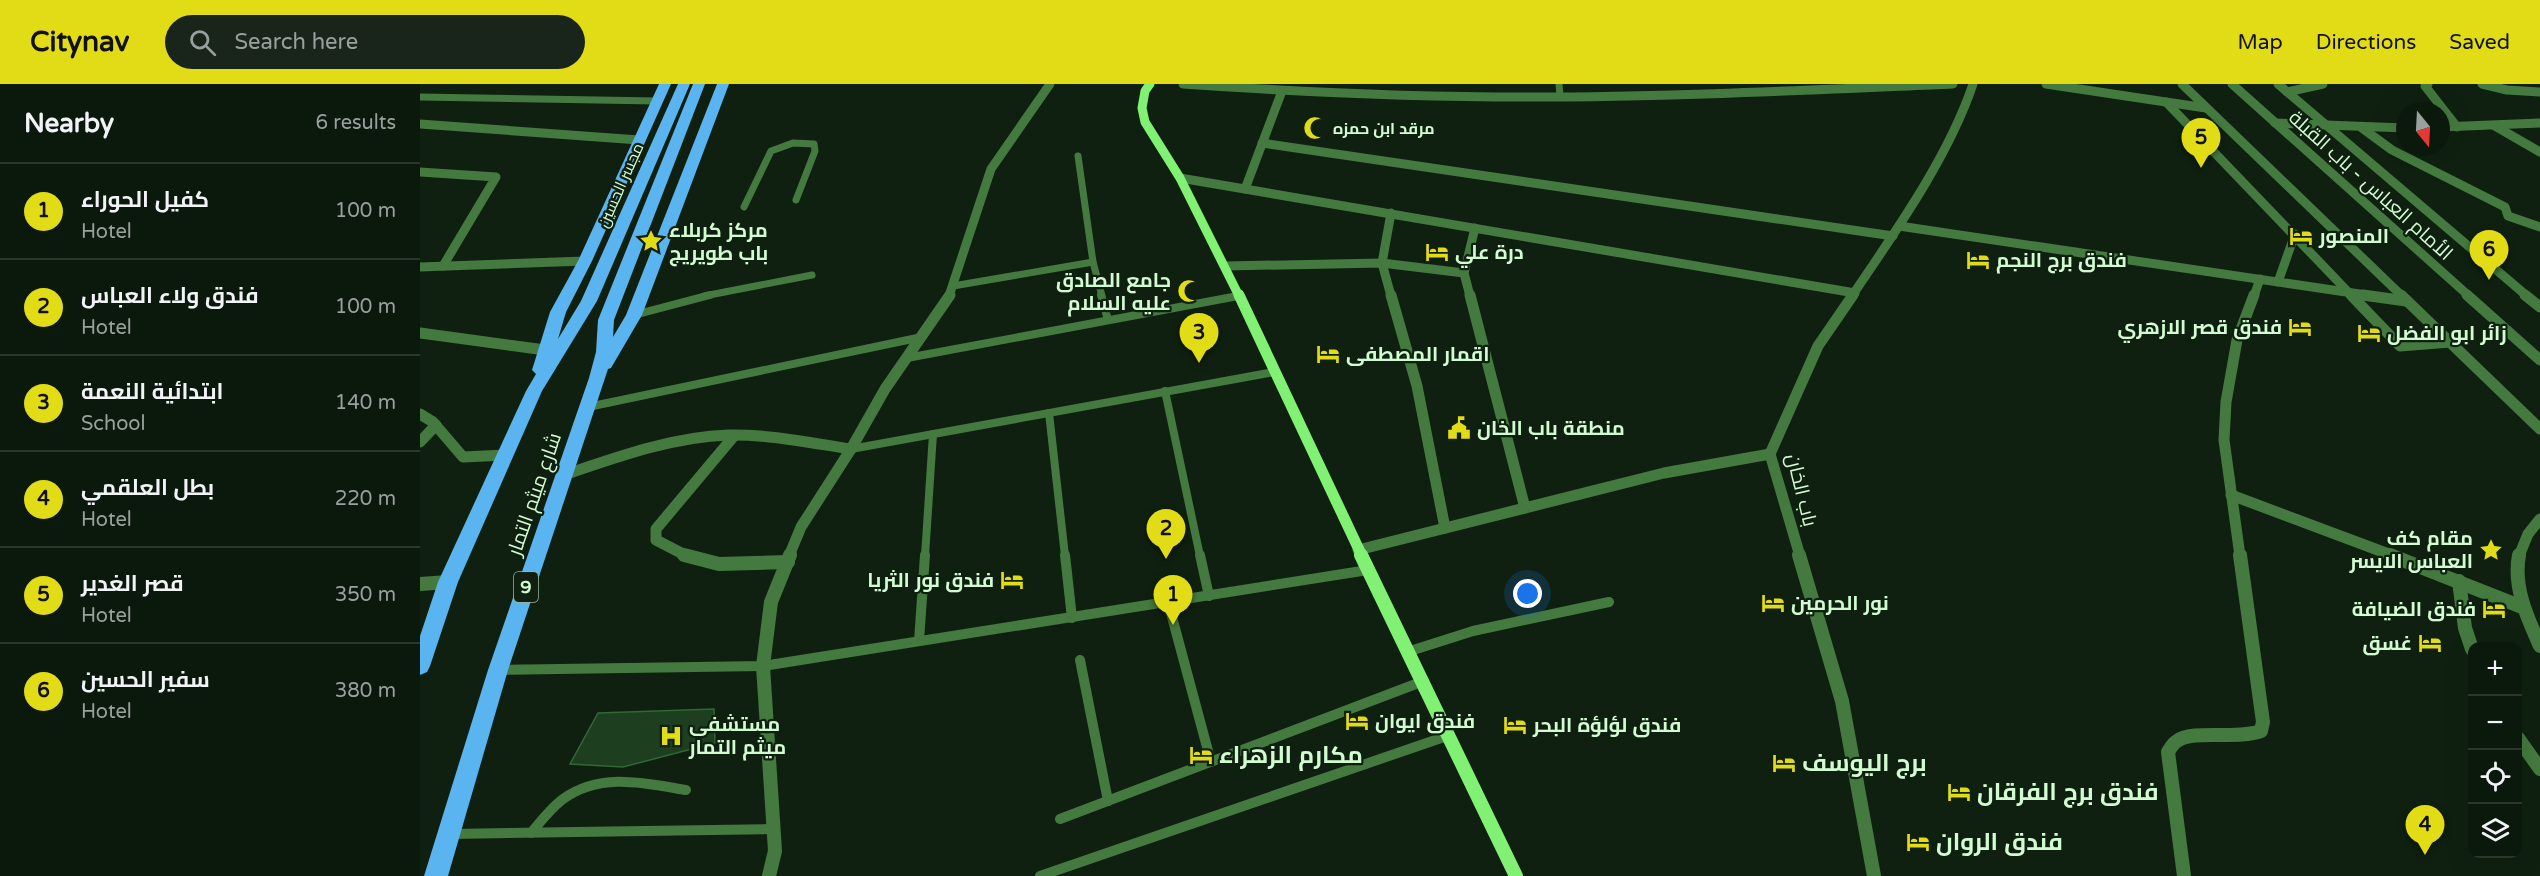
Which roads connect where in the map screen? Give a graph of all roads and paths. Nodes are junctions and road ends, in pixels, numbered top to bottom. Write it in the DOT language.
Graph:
graph roads {
  1 [pos="665,84"];
  2 [pos="684,84"];
  3 [pos="699,84"];
  4 [pos="723,84"];
  5 [pos="1050,84"];
  6 [pos="1150,84"];
  7 [pos="1183,84"];
  8 [pos="1559,84"];
  9 [pos="1698,84"];
  10 [pos="1953,84"];
  11 [pos="1973,84"];
  12 [pos="2046,84"];
  13 [pos="2182,84"];
  14 [pos="2232,84"];
  15 [pos="2278,84"];
  16 [pos="2323,84"];
  17 [pos="2428,84"];
  18 [pos="2482,84"];
  19 [pos="1249,86"];
  20 [pos="1333,88"];
  21 [pos="1282,91"];
  22 [pos="2287,92"];
  23 [pos="2540,92"];
  24 [pos="1701,94"];
  25 [pos="1560,96"];
  26 [pos="420,97"];
  27 [pos="657,101"];
  28 [pos="2166,102"];
  29 [pos="2206,108"];
  30 [pos="2276,123"];
  31 [pos="2540,123"];
  32 [pos="420,124"];
  33 [pos="2494,125"];
  34 [pos="2328,126"];
  35 [pos="2450,127"];
  36 [pos="2457,127"];
  37 [pos="2362,128"];
  38 [pos="2396,128"];
  39 [pos="639,140"];
  40 [pos="1262,143"];
  41 [pos="2540,152"];
  42 [pos="1078,156"];
  43 [pos="420,172"];
  44 [pos="1180,178"];
  45 [pos="1245,189"];
  46 [pos="796,201"];
  47 [pos="744,207"];
  48 [pos="1391,213"];
  49 [pos="2540,227"];
  50 [pos="1475,228"];
  51 [pos="1896,231"];
  52 [pos="2295,234"];
  53 [pos="585,261"];
  54 [pos="1093,262"];
  55 [pos="1382,263"];
  56 [pos="443,266"];
  57 [pos="1225,266"];
  58 [pos="420,267"];
  59 [pos="1464,273"];
  60 [pos="812,275"];
  61 [pos="2260,279"];
  62 [pos="2278,282"];
  63 [pos="953,286"];
  64 [pos="1855,293"];
  65 [pos="2349,293"];
  66 [pos="1238,296"];
  67 [pos="615,299"];
  68 [pos="589,301"];
  69 [pos="2406,301"];
  70 [pos="2540,307"];
  71 [pos="634,315"];
  72 [pos="1108,320"];
  73 [pos="420,333"];
  74 [pos="922,337"];
  75 [pos="2450,342"];
  76 [pos="545,350"];
  77 [pos="907,358"];
  78 [pos="2540,360"];
  79 [pos="1274,372"];
  80 [pos="597,378"];
  81 [pos="534,390"];
  82 [pos="1165,392"];
  83 [pos="588,407"];
  84 [pos="1049,413"];
  85 [pos="420,414"];
  86 [pos="436,425"];
  87 [pos="2540,429"];
  88 [pos="933,434"];
  89 [pos="734,436"];
  90 [pos="420,442"];
  91 [pos="851,449"];
  92 [pos="1770,454"];
  93 [pos="506,455"];
  94 [pos="564,475"];
  95 [pos="2231,495"];
  96 [pos="1525,508"];
  97 [pos="2540,519"];
  98 [pos="1445,528"];
  99 [pos="1358,550"];
  100 [pos="788,562"];
  101 [pos="1368,570"];
  102 [pos="2459,581"];
  103 [pos="448,582"];
  104 [pos="420,584"];
  105 [pos="1209,596"];
  106 [pos="1168,602"];
  107 [pos="1609,602"];
  108 [pos="2522,607"];
  109 [pos="1072,618"];
  110 [pos="919,641"];
  111 [pos="2470,642"];
  112 [pos="2540,646"];
  113 [pos="1407,652"];
  114 [pos="1080,660"];
  115 [pos="420,666"];
  116 [pos="763,666"];
  117 [pos="498,670"];
  118 [pos="1421,682"];
  119 [pos="1447,736"];
  120 [pos="2522,745"];
  121 [pos="1211,762"];
  122 [pos="2540,769"];
  123 [pos="686,790"];
  124 [pos="1108,801"];
  125 [pos="1060,819"];
  126 [pos="773,829"];
  127 [pos="531,833"];
  128 [pos="447,834"];
  129 [pos="434,871"];
  130 [pos="769,876"];
  131 [pos="1040,876"];
  132 [pos="1516,876"];
  133 [pos="1874,876"];
  134 [pos="2184,876"];
  1 -- 27 [label="highway"];
  2 -- 68 [label="highway, مجسر الحسين"];
  3 -- 67 [label="highway, مجسر الحسين / 9"];
  4 -- 71 [label="highway"];
  5 -- 63 [label="street"];
  6 -- 44 [label="street"];
  7 -- 19 [label="street"];
  8 -- 25 [label="lane"];
  9 -- 24 [label="lane"];
  10 -- 24 [label="street"];
  11 -- 51 [label="street, باب الخان"];
  12 -- 28 [label="street"];
  13 -- 29 [label="street"];
  14 -- 30 [label="street, الأمام العباس - باب القبلة"];
  15 -- 22 [label="street"];
  16 -- 22 [label="street"];
  17 -- 36 [label="street"];
  18 -- 23 [label="street"];
  19 -- 21 [label="street"];
  20 -- 21 [label="street"];
  20 -- 25 [label="street"];
  21 -- 40 [label="street"];
  22 -- 34 [label="street"];
  24 -- 25 [label="street"];
  26 -- 27 [label="lane"];
  27 -- 39 [label="highway"];
  28 -- 29 [label="street"];
  28 -- 52 [label="street"];
  29 -- 69 [label="street"];
  30 -- 34 [label="street"];
  30 -- 78 [label="street, الأمام العباس - باب القبلة"];
  31 -- 33 [label="street"];
  32 -- 39 [label="street"];
  33 -- 36 [label="street"];
  33 -- 41 [label="street"];
  34 -- 37 [label="street"];
  34 -- 70 [label="street"];
  35 -- 36 [label="street"];
  37 -- 38 [label="street"];
  37 -- 49 [label="street"];
  39 -- 53 [label="highway"];
  40 -- 45 [label="street"];
  40 -- 51 [label="street"];
  42 -- 54 [label="lane"];
  43 -- 56 [label="street"];
  44 -- 45 [label="street"];
  44 -- 57 [label="street"];
  45 -- 48 [label="street"];
  46 -- 47 [label="lane"];
  48 -- 50 [label="street"];
  48 -- 55 [label="street"];
  50 -- 59 [label="street"];
  50 -- 64 [label="street"];
  51 -- 61 [label="street"];
  51 -- 64 [label="street, باب الخان"];
  52 -- 62 [label="street"];
  52 -- 65 [label="street"];
  53 -- 56 [label="street"];
  53 -- 76 [label="highway"];
  54 -- 63 [label="lane"];
  54 -- 72 [label="lane"];
  55 -- 57 [label="street"];
  55 -- 59 [label="street"];
  55 -- 98 [label="street"];
  56 -- 58 [label="street"];
  57 -- 66 [label="street"];
  59 -- 96 [label="street"];
  60 -- 71 [label="lane"];
  61 -- 62 [label="street"];
  61 -- 95 [label="street"];
  62 -- 65 [label="street"];
  63 -- 74 [label="street"];
  64 -- 92 [label="street, باب الخان"];
  65 -- 69 [label="street"];
  65 -- 75 [label="street"];
  66 -- 72 [label="lane"];
  66 -- 79 [label="street"];
  67 -- 80 [label="highway, شارع ميثم التمار / 9"];
  68 -- 81 [label="highway, شارع ميثم التمار"];
  69 -- 75 [label="street"];
  71 -- 80 [label="highway"];
  72 -- 77 [label="lane"];
  73 -- 76 [label="street"];
  74 -- 77 [label="street"];
  74 -- 83 [label="lane"];
  75 -- 87 [label="street"];
  76 -- 81 [label="highway"];
  77 -- 91 [label="street"];
  79 -- 82 [label="lane"];
  79 -- 99 [label="street"];
  80 -- 83 [label="highway, شارع ميثم التمار / 9"];
  81 -- 93 [label="highway, شارع ميثم التمار"];
  82 -- 84 [label="lane"];
  82 -- 105 [label="lane"];
  83 -- 94 [label="highway, شارع ميثم التمار / 9"];
  84 -- 88 [label="lane"];
  84 -- 109 [label="lane"];
  85 -- 86 [label="street"];
  86 -- 90 [label="street"];
  86 -- 93 [label="street"];
  88 -- 91 [label="lane"];
  88 -- 110 [label="lane"];
  89 -- 91 [label="street"];
  89 -- 94 [label="street"];
  89 -- 100 [label="street"];
  91 -- 100 [label="street"];
  92 -- 96 [label="street"];
  92 -- 133 [label="street, باب الخان"];
  93 -- 103 [label="highway, شارع ميثم التمار"];
  94 -- 117 [label="highway, شارع ميثم التمار / 9"];
  95 -- 102 [label="street"];
  95 -- 134 [label="street"];
  96 -- 98 [label="street"];
  97 -- 108 [label="street"];
  98 -- 99 [label="street"];
  99 -- 101 [label="street"];
  100 -- 116 [label="street"];
  101 -- 105 [label="lane"];
  101 -- 113 [label="street"];
  102 -- 108 [label="street"];
  102 -- 111 [label="street"];
  103 -- 104 [label="street"];
  103 -- 115 [label="highway, شارع ميثم التمار"];
  105 -- 106 [label="lane"];
  106 -- 109 [label="lane"];
  106 -- 121 [label="lane"];
  107 -- 113 [label="lane"];
  108 -- 112 [label="street"];
  109 -- 110 [label="lane"];
  110 -- 116 [label="lane"];
  113 -- 118 [label="street"];
  114 -- 124 [label="lane"];
  116 -- 117 [label="lane"];
  116 -- 126 [label="street"];
  117 -- 128 [label="highway, شارع ميثم التمار / 9"];
  118 -- 119 [label="street"];
  118 -- 121 [label="lane"];
  119 -- 131 [label="lane"];
  119 -- 132 [label="street"];
  120 -- 122 [label="street"];
  121 -- 124 [label="lane"];
  123 -- 127 [label="lane"];
  124 -- 125 [label="lane"];
  126 -- 127 [label="lane"];
  126 -- 130 [label="street"];
  127 -- 128 [label="lane"];
  128 -- 129 [label="highway, شارع ميثم التمار / 9"];
}
